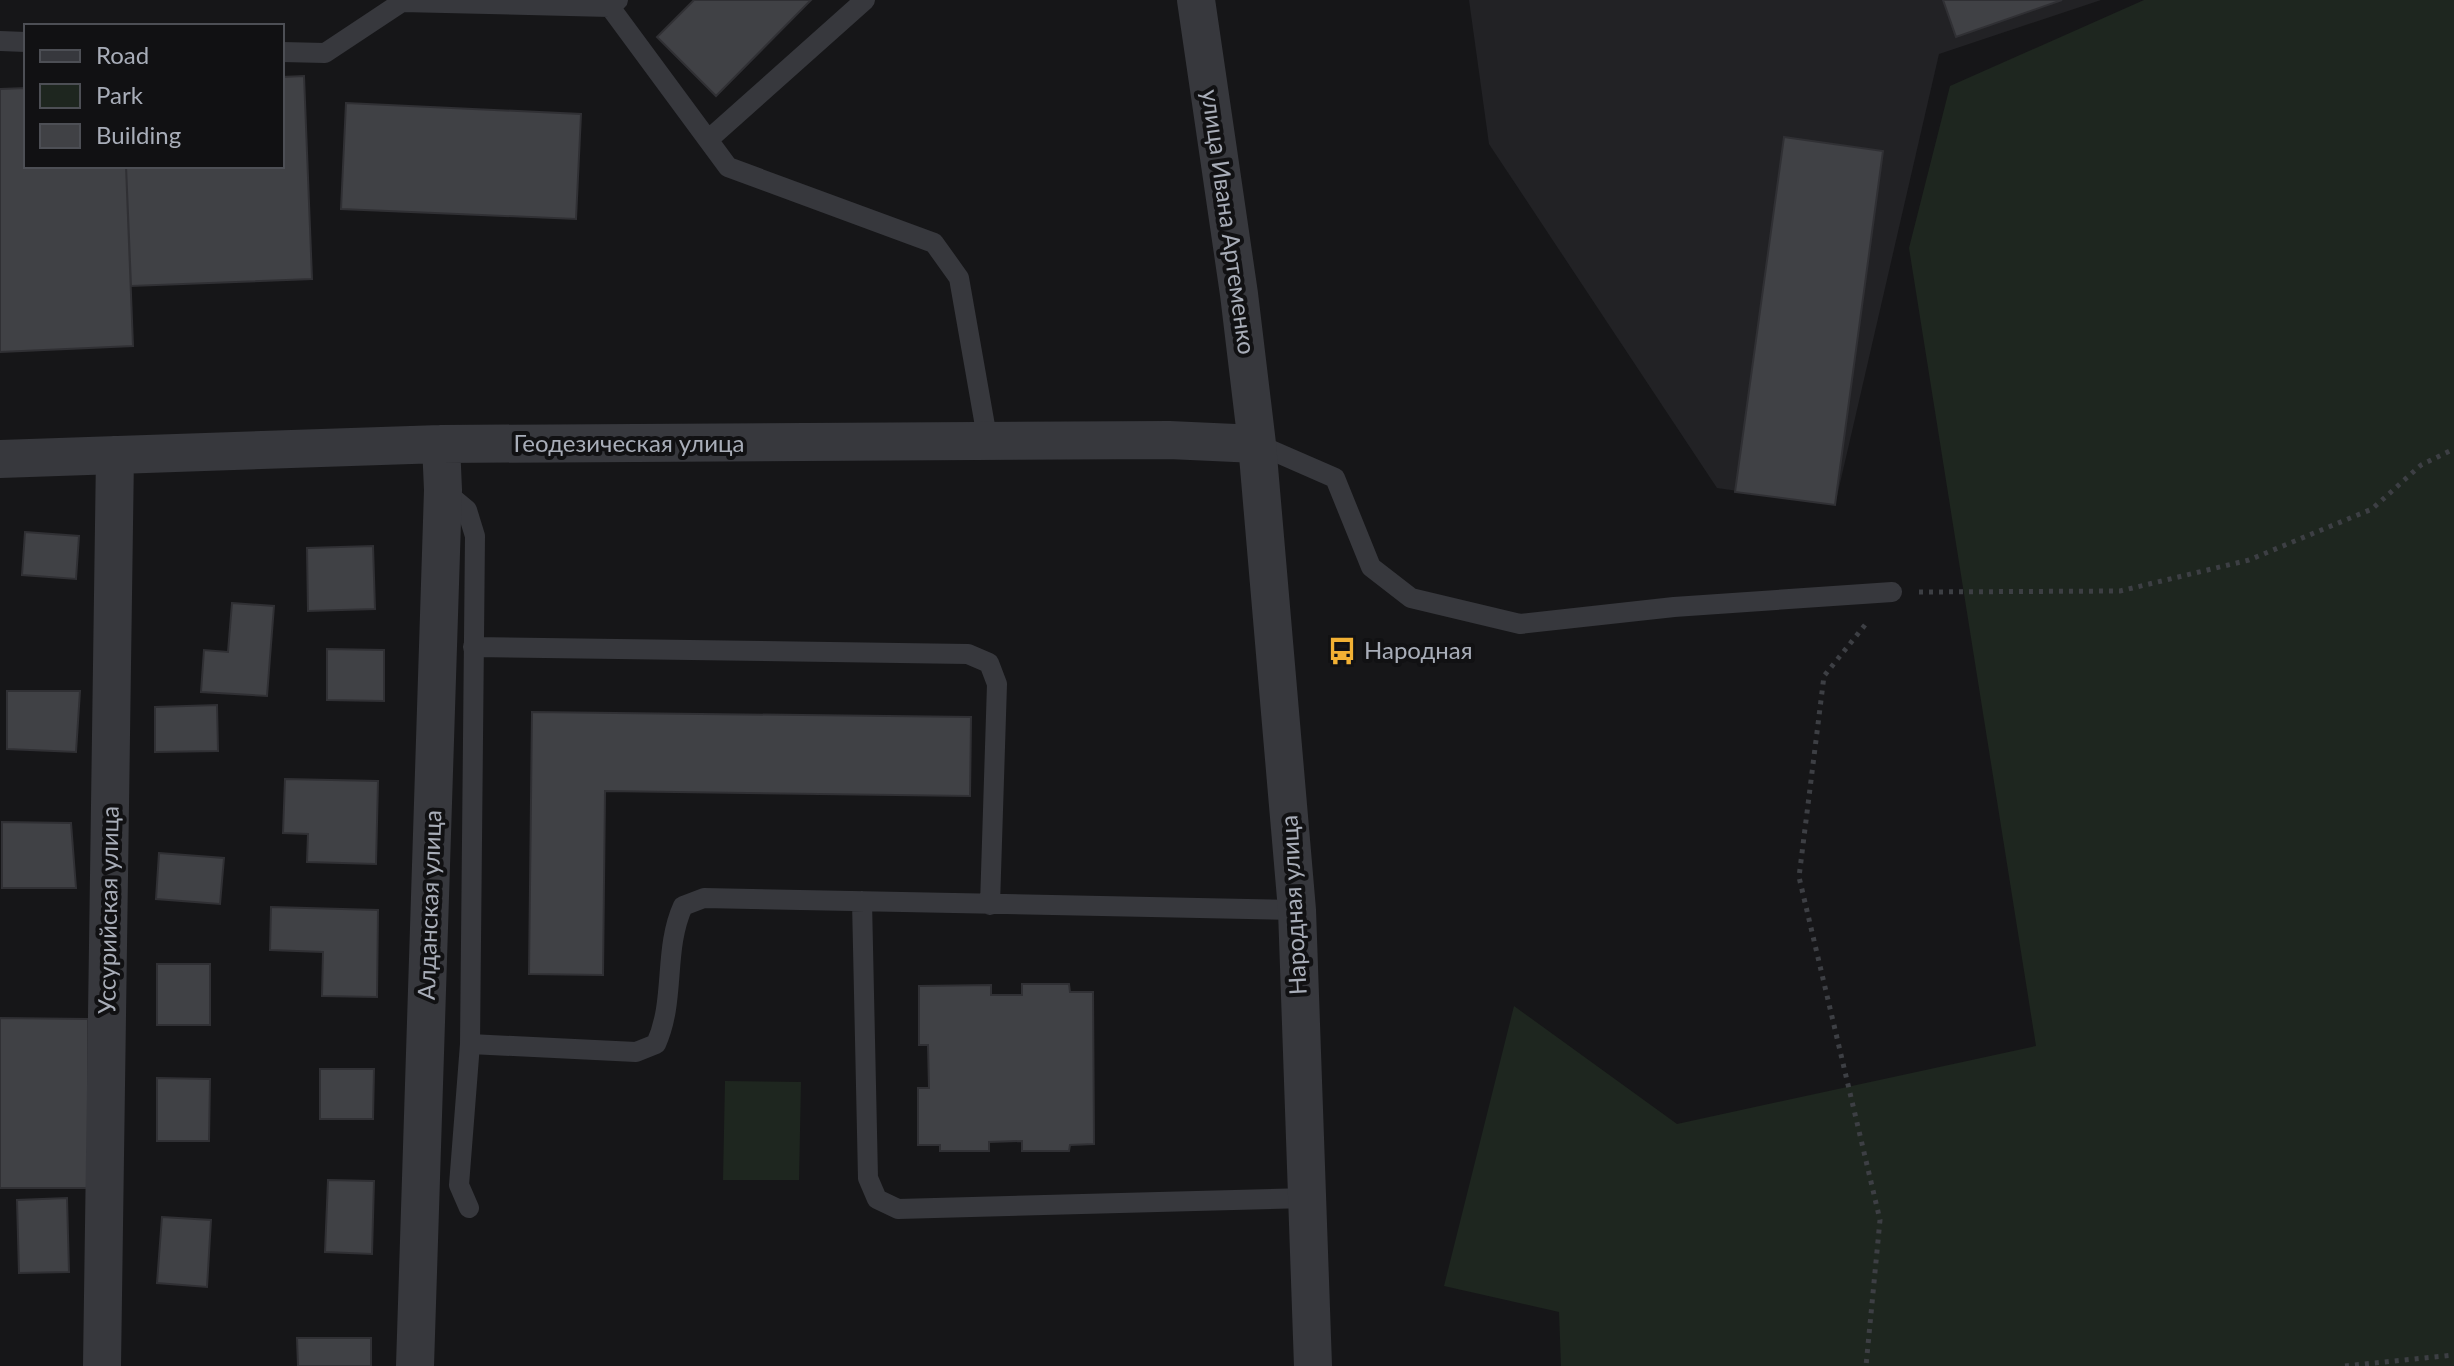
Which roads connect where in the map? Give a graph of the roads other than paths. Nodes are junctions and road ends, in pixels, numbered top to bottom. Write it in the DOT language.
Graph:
graph roads {
  1 [pos="865,0"];
  2 [pos="1196,0"];
  3 [pos="402,1"];
  4 [pos="614,4"];
  5 [pos="0,41"];
  6 [pos="24,42"];
  7 [pos="284,52"];
  8 [pos="708,140"];
  9 [pos="988,443"];
  10 [pos="441,444"];
  11 [pos="1257,444"];
  12 [pos="115,455"];
  13 [pos="0,459"];
  14 [pos="443,490"];
  15 [pos="1892,592"];
  16 [pos="473,647"];
  17 [pos="862,901"];
  18 [pos="990,905"];
  19 [pos="1297,910"];
  20 [pos="470,1044"];
  21 [pos="1307,1198"];
  22 [pos="469,1208"];
  23 [pos="102,1366"];
  24 [pos="415,1366"];
  25 [pos="1313,1366"];
  1 -- 8 [label="lane"];
  2 -- 11 [label="street, улица Ивана Артеменко"];
  3 -- 4 [label="lane"];
  3 -- 7 [label="lane"];
  4 -- 8 [label="lane"];
  5 -- 6 [label="lane"];
  8 -- 9 [label="lane"];
  9 -- 10 [label="street, Геодезическая улица"];
  9 -- 11 [label="street, Геодезическая улица"];
  10 -- 12 [label="street, Геодезическая улица"];
  10 -- 14 [label="street, Алданская улица"];
  11 -- 15 [label="lane"];
  11 -- 19 [label="street, Народная улица"];
  12 -- 13 [label="street, Геодезическая улица"];
  12 -- 23 [label="street, Уссурийская улица"];
  14 -- 16 [label="lane"];
  14 -- 24 [label="street, Алданская улица"];
  16 -- 18 [label="lane"];
  16 -- 20 [label="lane"];
  17 -- 18 [label="lane"];
  17 -- 20 [label="lane"];
  17 -- 21 [label="lane"];
  18 -- 19 [label="lane"];
  19 -- 21 [label="street, Народная улица"];
  20 -- 22 [label="lane"];
  21 -- 25 [label="street, Народная улица"];
}
